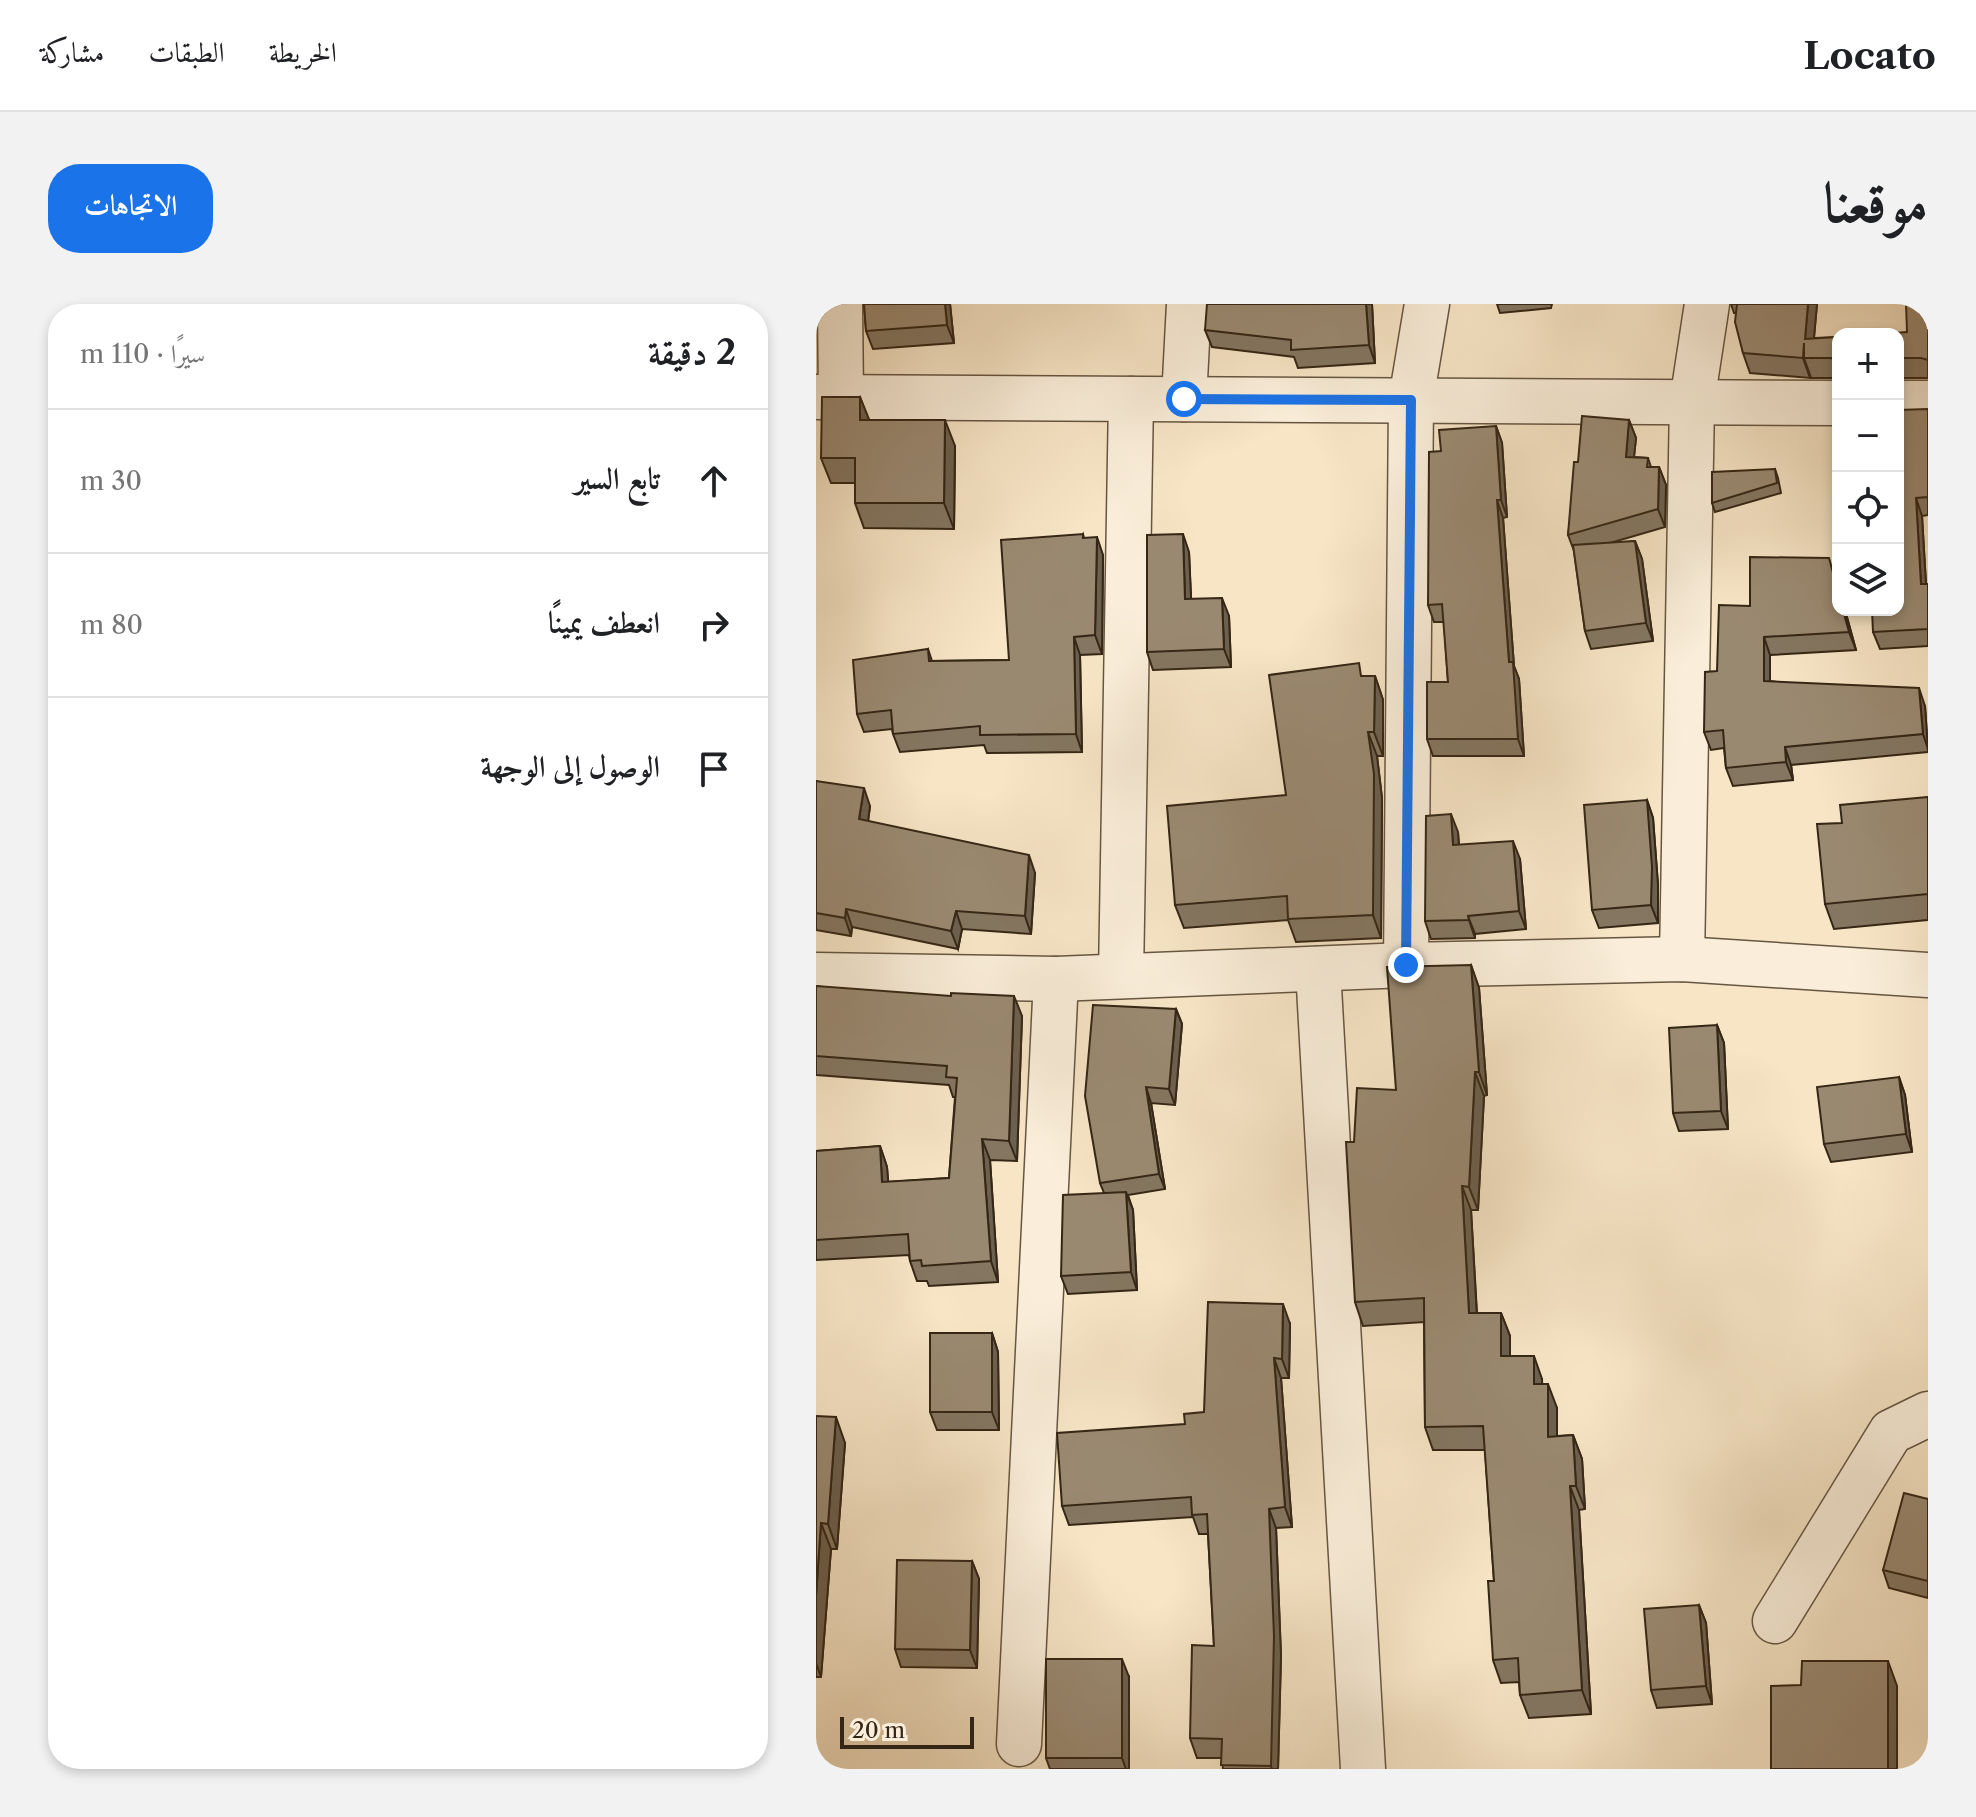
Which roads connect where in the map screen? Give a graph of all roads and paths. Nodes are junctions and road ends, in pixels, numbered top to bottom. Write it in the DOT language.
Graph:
graph roads {
  1 [pos="840,304"];
  2 [pos="1189,304"];
  3 [pos="1427,304"];
  4 [pos="1707,304"];
  5 [pos="828,397"];
  6 [pos="1131,399"];
  7 [pos="1184,399"];
  8 [pos="1411,400"];
  9 [pos="1692,402"];
  10 [pos="1832,403"];
  11 [pos="1904,403"];
  12 [pos="1928,403"];
  13 [pos="1682,959"];
  14 [pos="1406,965"];
  15 [pos="1318,969"];
  16 [pos="816,975"];
  17 [pos="1928,975"];
  18 [pos="1121,976"];
  19 [pos="1056,979"];
  20 [pos="1928,1414"];
  21 [pos="1775,1621"];
  22 [pos="1019,1744"];
  23 [pos="1363,1769"];
  1 -- 5 [label="street"];
  2 -- 7 [label="street"];
  3 -- 8 [label="street"];
  4 -- 9 [label="street"];
  5 -- 6 [label="street"];
  6 -- 7 [label="street"];
  6 -- 18 [label="street"];
  7 -- 8 [label="street"];
  8 -- 9 [label="street"];
  8 -- 14 [label="street"];
  9 -- 10 [label="street"];
  9 -- 13 [label="street"];
  11 -- 12 [label="street"];
  13 -- 14 [label="street"];
  13 -- 17 [label="street"];
  14 -- 15 [label="street"];
  15 -- 18 [label="street"];
  15 -- 23 [label="street"];
  16 -- 19 [label="street"];
  18 -- 19 [label="street"];
  19 -- 22 [label="street"];
  20 -- 21 [label="street"];
}
